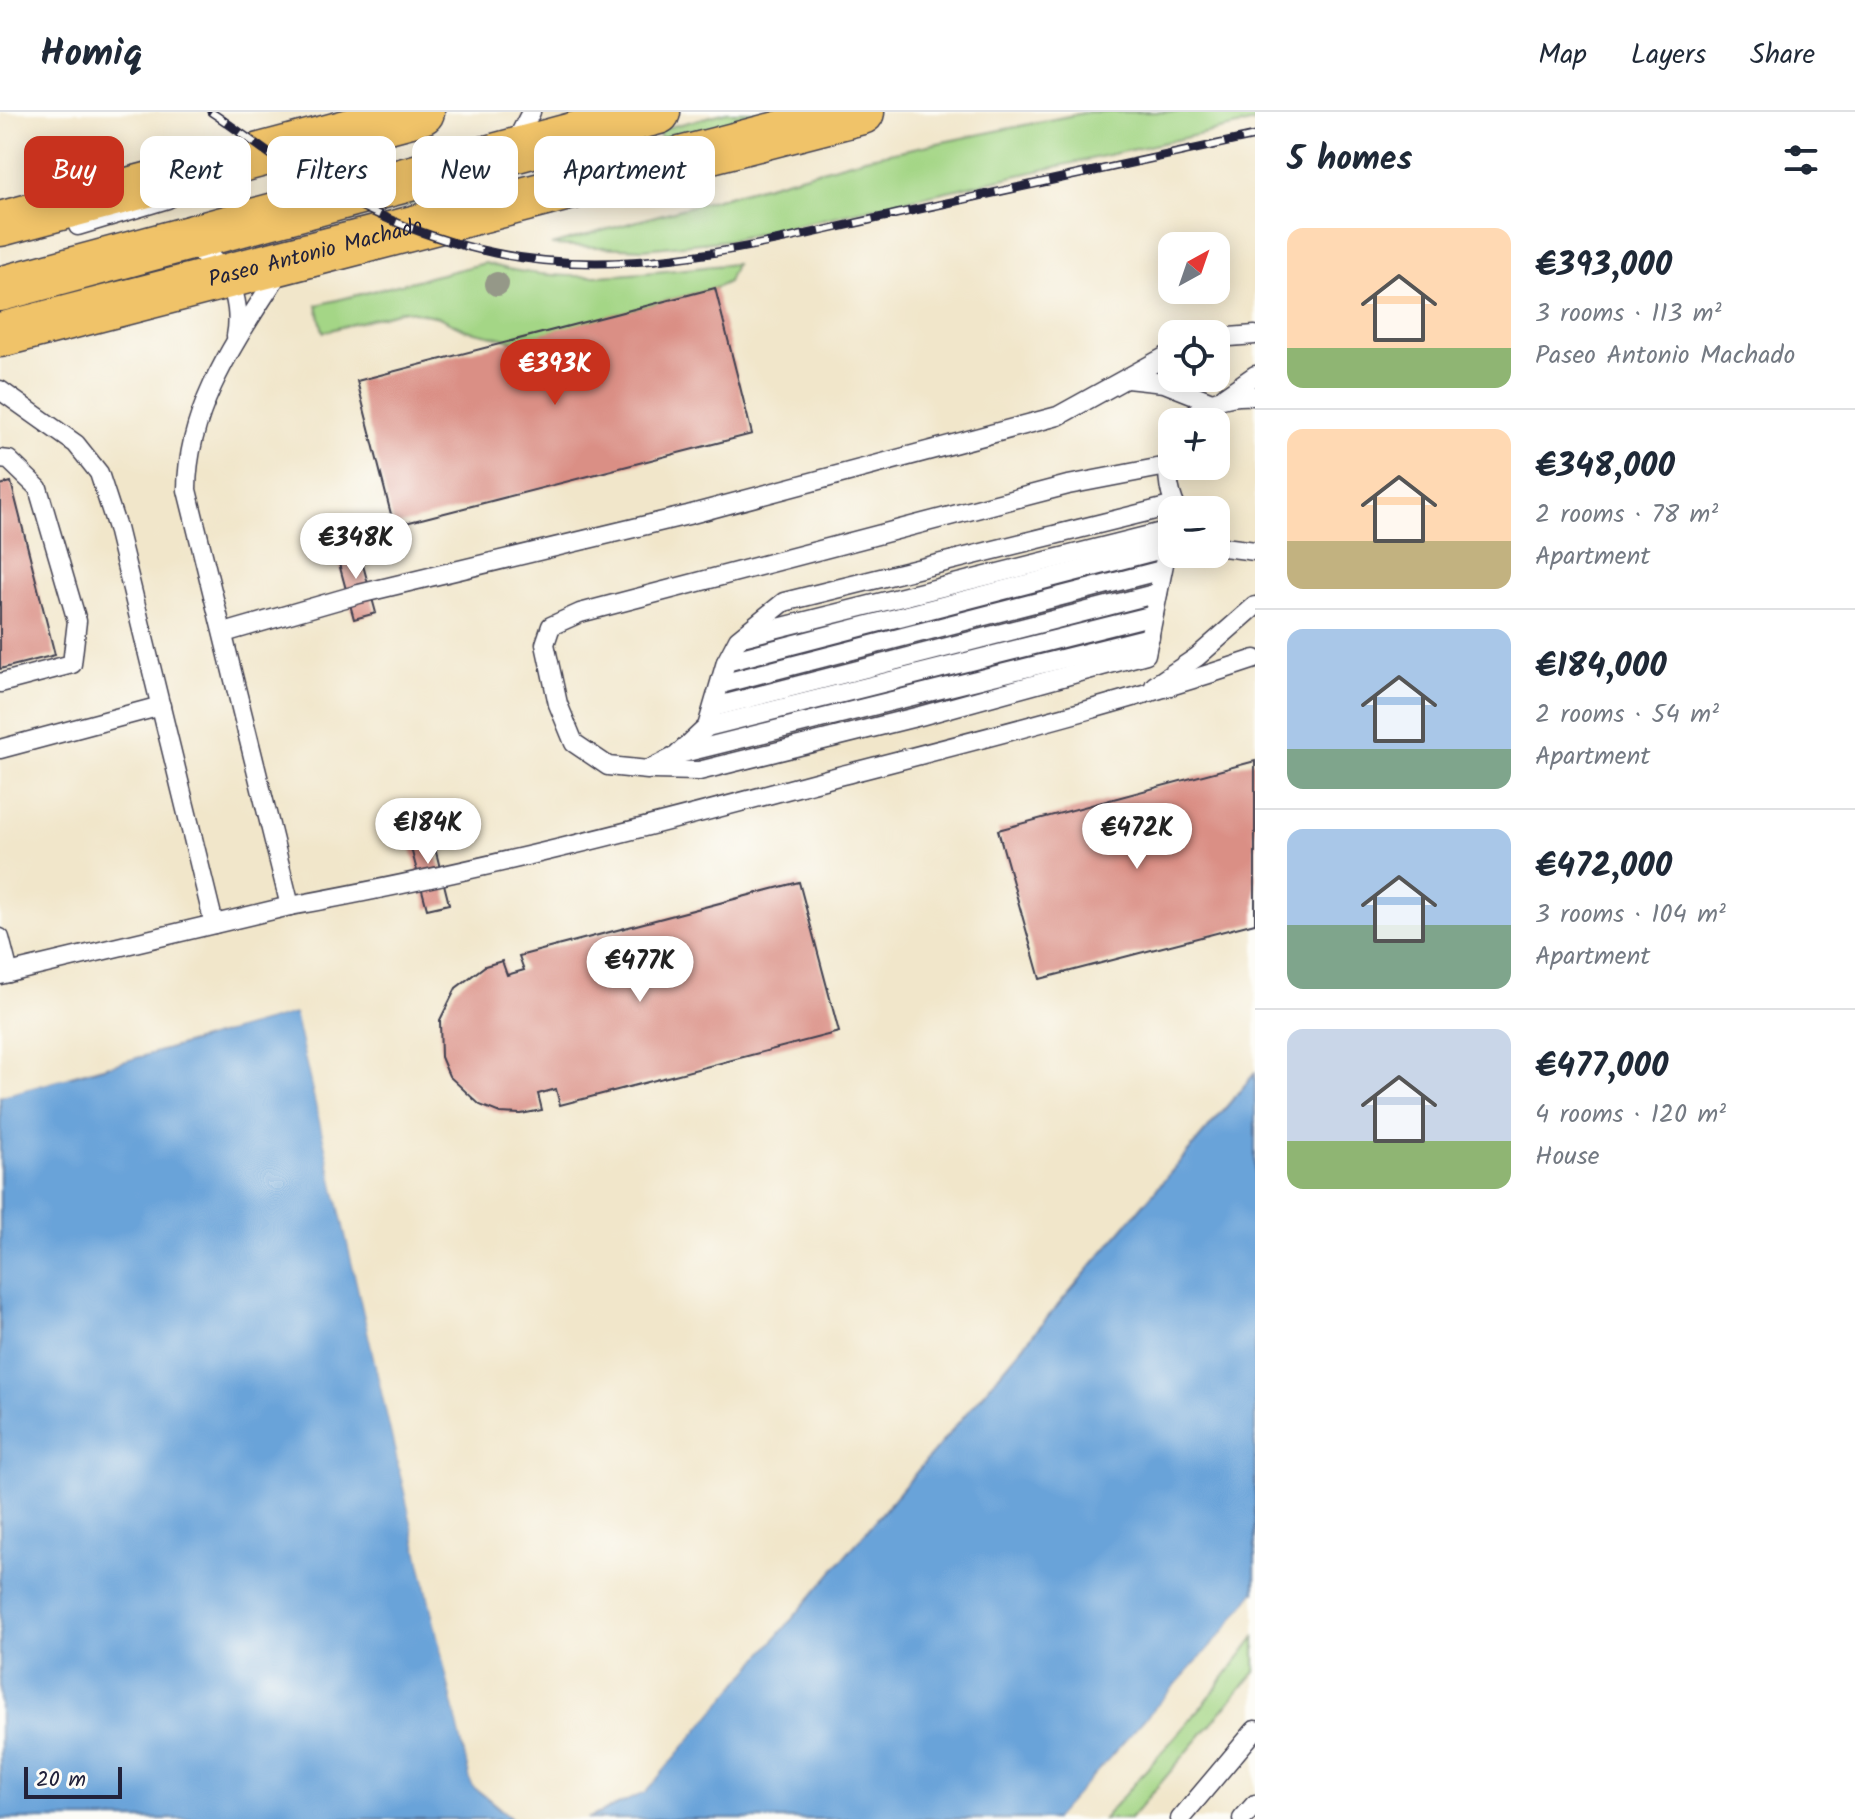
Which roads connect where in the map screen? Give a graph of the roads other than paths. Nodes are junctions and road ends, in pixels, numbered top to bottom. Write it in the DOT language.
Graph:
graph roads {
  1 [pos="422,112"];
  2 [pos="531,112"];
  3 [pos="658,112"];
  4 [pos="862,112"];
  5 [pos="518,136"];
  6 [pos="518,149"];
  7 [pos="251,158"];
  8 [pos="412,178"];
  9 [pos="140,187"];
  10 [pos="140,208"];
  11 [pos="0,224"];
  12 [pos="57,231"];
  13 [pos="156,247"];
  14 [pos="286,262"];
  15 [pos="228,277"];
  16 [pos="0,289"];
  17 [pos="0,335"];
  18 [pos="1255,335"];
  19 [pos="1230,337"];
  20 [pos="234,343"];
  21 [pos="1158,361"];
  22 [pos="1255,375"];
  23 [pos="1127,379"];
  24 [pos="0,390"];
  25 [pos="1255,396"];
  26 [pos="1217,400"];
  27 [pos="1206,408"];
  28 [pos="0,459"];
  29 [pos="1158,468"];
  30 [pos="1158,522"];
  31 [pos="1158,524"];
  32 [pos="1230,548"];
  33 [pos="1255,551"];
  34 [pos="1162,570"];
  35 [pos="1158,593"];
  36 [pos="1255,606"];
  37 [pos="1154,615"];
  38 [pos="224,633"];
  39 [pos="1150,637"];
  40 [pos="1255,659"];
  41 [pos="726,662"];
  42 [pos="0,683"];
  43 [pos="721,684"];
  44 [pos="1131,701"];
  45 [pos="161,706"];
  46 [pos="714,707"];
  47 [pos="707,727"];
  48 [pos="0,749"];
  49 [pos="679,754"];
  50 [pos="648,770"];
  51 [pos="290,906"];
  52 [pos="214,924"];
  53 [pos="0,938"];
  54 [pos="4,974"];
  55 [pos="1255,1730"];
  56 [pos="1255,1804"];
  57 [pos="1180,1819"];
  58 [pos="1242,1819"];
  1 -- 7 [label="main road"];
  2 -- 5 [label="lane"];
  3 -- 6 [label="main road"];
  4 -- 14 [label="main road, Paseo Antonio Machado"];
  8 -- 13 [label="main road"];
  9 -- 11 [label="main road"];
  10 -- 12 [label="lane"];
  13 -- 15 [label="lane"];
  13 -- 16 [label="main road"];
  14 -- 15 [label="main road, Paseo Antonio Machado"];
  14 -- 20 [label="lane"];
  15 -- 17 [label="main road, Paseo Antonio Machado"];
  15 -- 20 [label="lane"];
  18 -- 19 [label="lane"];
  20 -- 38 [label="lane"];
  21 -- 23 [label="lane"];
  22 -- 26 [label="lane"];
  23 -- 26 [label="lane"];
  23 -- 38 [label="lane"];
  24 -- 45 [label="lane"];
  25 -- 26 [label="lane"];
  26 -- 27 [label="lane"];
  28 -- 42 [label="lane"];
  29 -- 50 [label="lane"];
  30 -- 41 [label="lane"];
  31 -- 41 [label="lane"];
  32 -- 33 [label="lane"];
  34 -- 35 [label="lane"];
  34 -- 43 [label="lane"];
  35 -- 37 [label="lane"];
  35 -- 46 [label="lane"];
  36 -- 44 [label="lane"];
  37 -- 39 [label="lane"];
  37 -- 47 [label="lane"];
  38 -- 51 [label="lane"];
  39 -- 49 [label="lane"];
  39 -- 50 [label="lane"];
  40 -- 44 [label="lane"];
  41 -- 43 [label="lane"];
  43 -- 46 [label="lane"];
  44 -- 51 [label="lane"];
  45 -- 48 [label="lane"];
  45 -- 52 [label="lane"];
  46 -- 47 [label="lane"];
  47 -- 49 [label="lane"];
  49 -- 50 [label="lane"];
  51 -- 52 [label="lane"];
  52 -- 54 [label="lane"];
  53 -- 54 [label="lane"];
  55 -- 57 [label="lane"];
  56 -- 58 [label="lane"];
}
